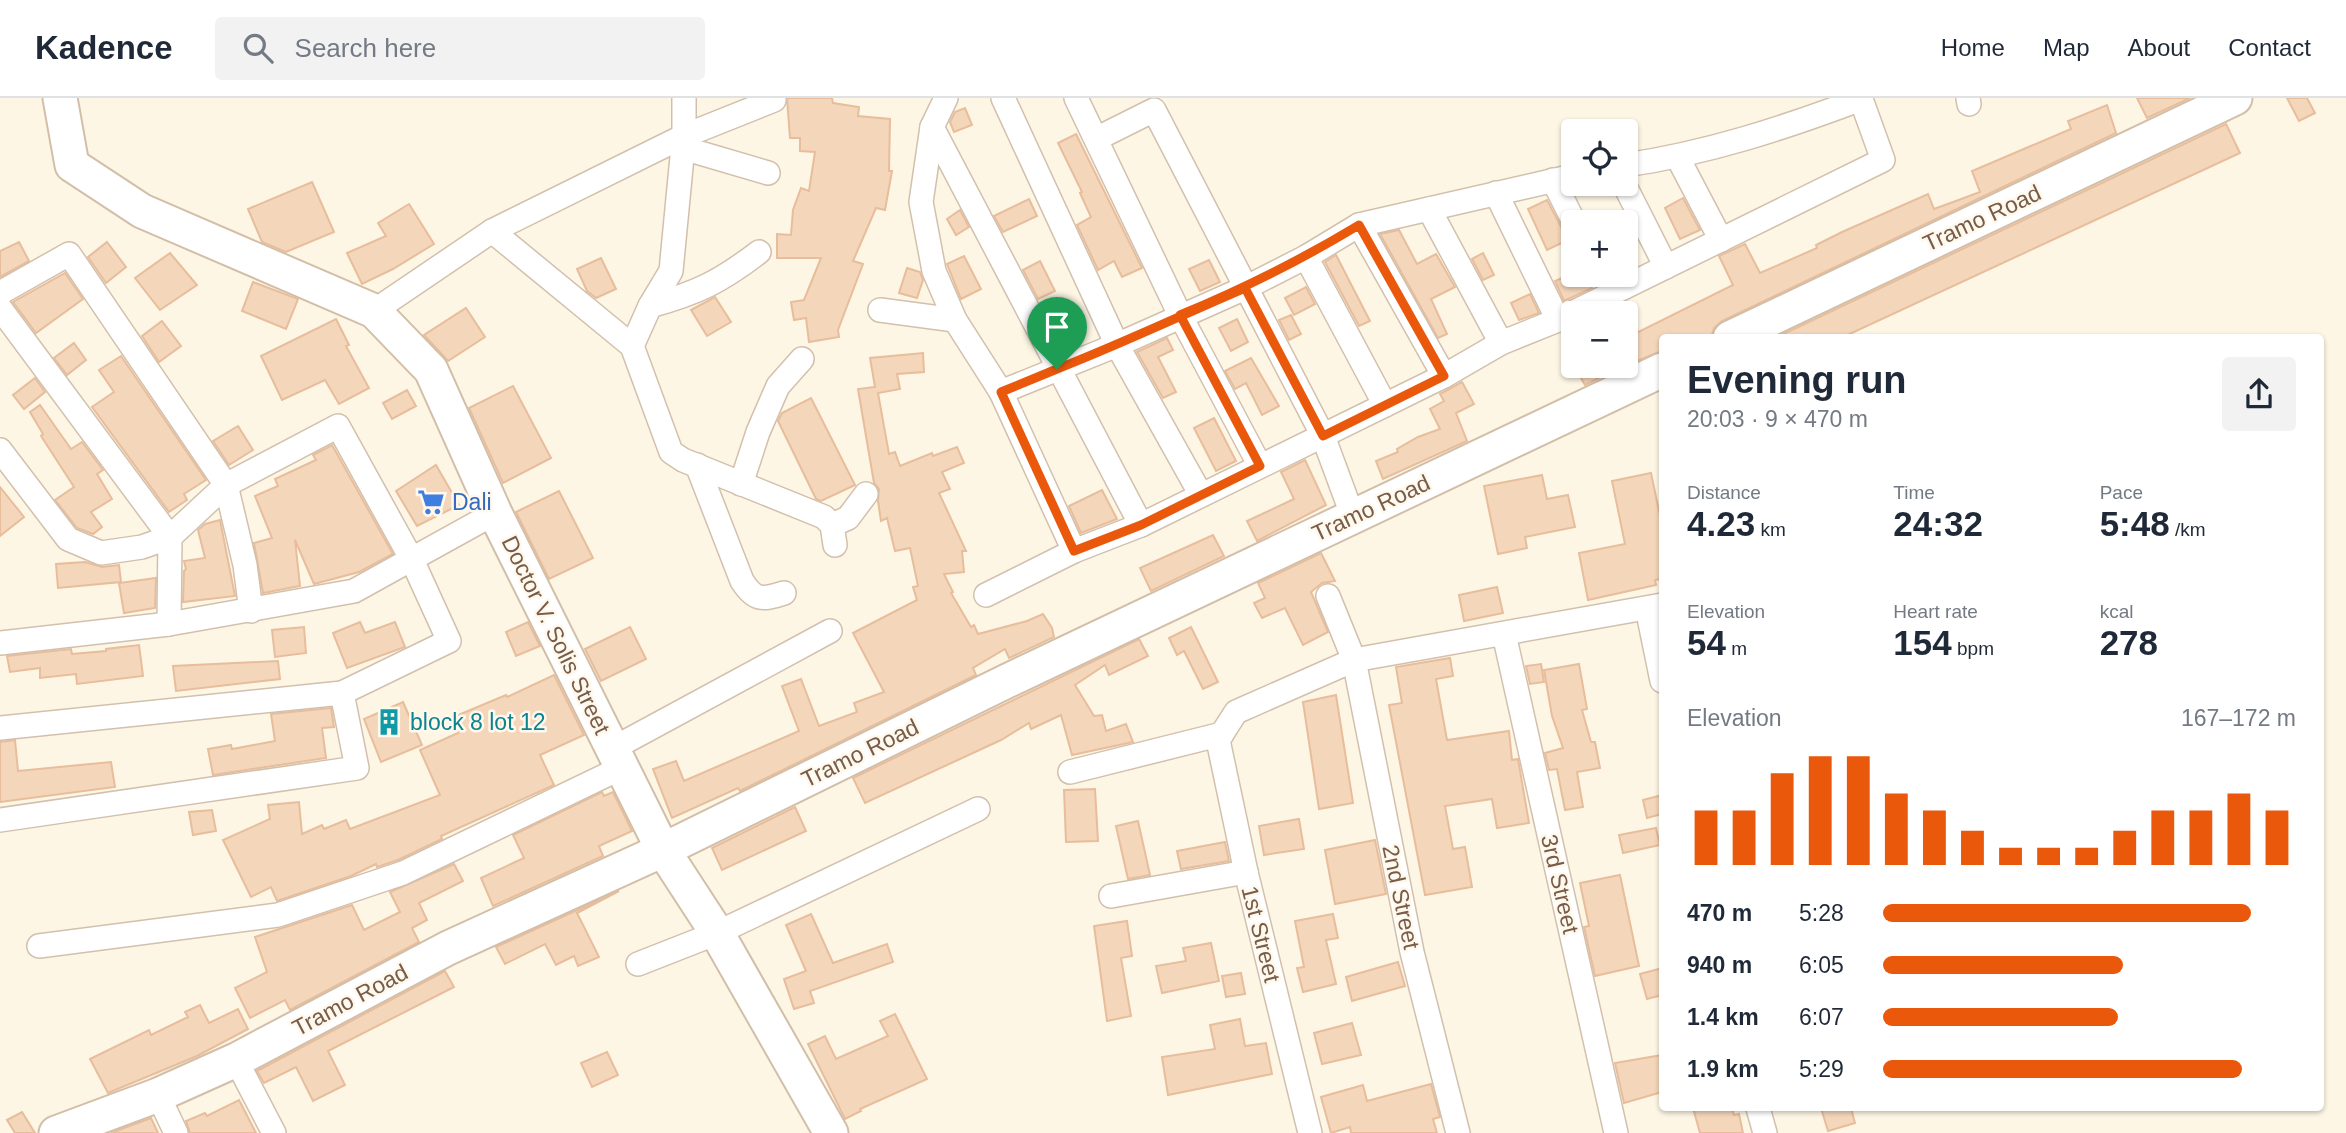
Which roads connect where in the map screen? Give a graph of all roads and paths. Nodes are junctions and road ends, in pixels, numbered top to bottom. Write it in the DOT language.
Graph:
graph roads {
  1 [pos="60,98"];
  2 [pos="684,98"];
  3 [pos="946,98"];
  4 [pos="1003,98"];
  5 [pos="1076,98"];
  6 [pos="2235,98"];
  7 [pos="774,100"];
  8 [pos="932,127"];
  9 [pos="1096,139"];
  10 [pos="684,142"];
  11 [pos="1678,158"];
  12 [pos="1638,163"];
  13 [pos="768,173"];
  14 [pos="1561,178"];
  15 [pos="1496,194"];
  16 [pos="1630,196"];
  17 [pos="1429,209"];
  18 [pos="1359,225"];
  19 [pos="492,231"];
  20 [pos="1721,240"];
  21 [pos="759,252"];
  22 [pos="1306,257"];
  23 [pos="1666,267"];
  24 [pos="1638,275"];
  25 [pos="1602,287"];
  26 [pos="1245,288"];
  27 [pos="0,293"];
  28 [pos="650,306"];
  29 [pos="0,308"];
  30 [pos="880,310"];
  31 [pos="374,311"];
  32 [pos="1180,315"];
  33 [pos="956,320"];
  34 [pos="1558,320"];
  35 [pos="1738,334"];
  36 [pos="1501,343"];
  37 [pos="1117,345"];
  38 [pos="632,346"];
  39 [pos="802,359"];
  40 [pos="1057,369"];
  41 [pos="1659,371"];
  42 [pos="1444,376"];
  43 [pos="1001,392"];
  44 [pos="1385,405"];
  45 [pos="1323,436"];
  46 [pos="0,450"];
  47 [pos="696,466"];
  48 [pos="1260,466"];
  49 [pos="741,484"];
  50 [pos="226,485"];
  51 [pos="866,494"];
  52 [pos="1201,495"];
  53 [pos="495,513"];
  54 [pos="1353,517"];
  55 [pos="1141,525"];
  56 [pos="170,537"];
  57 [pos="1074,551"];
  58 [pos="412,560"];
  59 [pos="784,593"];
  60 [pos="986,595"];
  61 [pos="1328,596"];
  62 [pos="1655,606"];
  63 [pos="251,611"];
  64 [pos="169,624"];
  65 [pos="830,631"];
  66 [pos="1504,634"];
  67 [pos="0,643"];
  68 [pos="1659,649"];
  69 [pos="1353,660"];
  70 [pos="342,693"];
  71 [pos="0,728"];
  72 [pos="1222,734"];
  73 [pos="617,759"];
  74 [pos="1070,772"];
  75 [pos="978,809"];
  76 [pos="0,820"];
  77 [pos="663,850"];
  78 [pos="1246,872"];
  79 [pos="1111,896"];
  80 [pos="717,933"];
  81 [pos="39,946"];
  82 [pos="638,964"];
  83 [pos="236,1060"];
  84 [pos="158,1095"];
  85 [pos="1759,1111"];
  86 [pos="56,1133"];
  87 [pos="176,1133"];
  88 [pos="274,1133"];
  89 [pos="831,1133"];
  90 [pos="1310,1133"];
  91 [pos="1458,1133"];
  92 [pos="1616,1133"];
  93 [pos="1765,1133"];
  1 -- 31 [label="street, Doctor V. Solis Street"];
  2 -- 10 [label="street"];
  3 -- 8 [label="street"];
  4 -- 37 [label="street"];
  5 -- 9 [label="street"];
  6 -- 35 [label="street, Tramo Road"];
  7 -- 10 [label="street"];
  8 -- 33 [label="street"];
  8 -- 40 [label="street"];
  9 -- 26 [label="street"];
  9 -- 32 [label="street"];
  10 -- 13 [label="street"];
  10 -- 19 [label="street"];
  10 -- 28 [label="street"];
  11 -- 12 [label="street"];
  11 -- 20 [label="street"];
  11 -- 20 [label="street"];
  14 -- 15 [label="street"];
  15 -- 17 [label="street"];
  15 -- 34 [label="street"];
  16 -- 23 [label="street"];
  17 -- 18 [label="street"];
  17 -- 36 [label="street"];
  18 -- 22 [label="street"];
  18 -- 42 [label="street"];
  19 -- 31 [label="street"];
  19 -- 38 [label="street"];
  20 -- 23 [label="street"];
  21 -- 28 [label="street"];
  22 -- 26 [label="street"];
  22 -- 44 [label="street"];
  23 -- 24 [label="street"];
  25 -- 34 [label="street"];
  26 -- 32 [label="street"];
  26 -- 45 [label="street"];
  27 -- 50 [label="street"];
  28 -- 38 [label="street"];
  29 -- 56 [label="street"];
  30 -- 33 [label="street"];
  31 -- 53 [label="street, Doctor V. Solis Street"];
  32 -- 37 [label="street"];
  32 -- 48 [label="street"];
  33 -- 43 [label="street"];
  34 -- 36 [label="street"];
  36 -- 42 [label="street"];
  37 -- 40 [label="street"];
  37 -- 52 [label="street"];
  38 -- 47 [label="street"];
  39 -- 49 [label="street"];
  40 -- 43 [label="street"];
  40 -- 55 [label="street"];
  41 -- 54 [label="street, Tramo Road"];
  42 -- 44 [label="street"];
  43 -- 57 [label="street"];
  44 -- 45 [label="street"];
  45 -- 48 [label="street"];
  45 -- 54 [label="street"];
  46 -- 56 [label="street"];
  47 -- 49 [label="street"];
  47 -- 59 [label="street"];
  48 -- 52 [label="street"];
  49 -- 51 [label="street"];
  50 -- 56 [label="street"];
  50 -- 58 [label="street"];
  50 -- 63 [label="street"];
  52 -- 55 [label="street"];
  53 -- 58 [label="street"];
  53 -- 73 [label="street, Doctor V. Solis Street"];
  54 -- 77 [label="street, Tramo Road"];
  55 -- 57 [label="street"];
  56 -- 64 [label="street"];
  57 -- 60 [label="street"];
  58 -- 63 [label="street"];
  58 -- 70 [label="street"];
  61 -- 69 [label="street, 2nd Street"];
  62 -- 66 [label="street"];
  62 -- 68 [label="street"];
  63 -- 64 [label="street"];
  64 -- 67 [label="street"];
  65 -- 73 [label="street"];
  66 -- 69 [label="street"];
  66 -- 92 [label="street, 3rd Street"];
  69 -- 72 [label="street"];
  69 -- 91 [label="street, 2nd Street"];
  70 -- 71 [label="street"];
  70 -- 76 [label="street"];
  72 -- 74 [label="street"];
  72 -- 78 [label="street, 1st Street"];
  73 -- 77 [label="street, Doctor V. Solis Street"];
  73 -- 81 [label="street"];
  75 -- 80 [label="street"];
  77 -- 80 [label="street, Doctor V. Solis Street"];
  77 -- 83 [label="street, Tramo Road"];
  78 -- 79 [label="street"];
  78 -- 90 [label="street, 1st Street"];
  80 -- 82 [label="street"];
  80 -- 89 [label="street, Doctor V. Solis Street"];
  83 -- 84 [label="street, Tramo Road"];
  83 -- 88 [label="street"];
  84 -- 86 [label="street, Tramo Road"];
  84 -- 87 [label="street"];
  85 -- 93 [label="street"];
}
